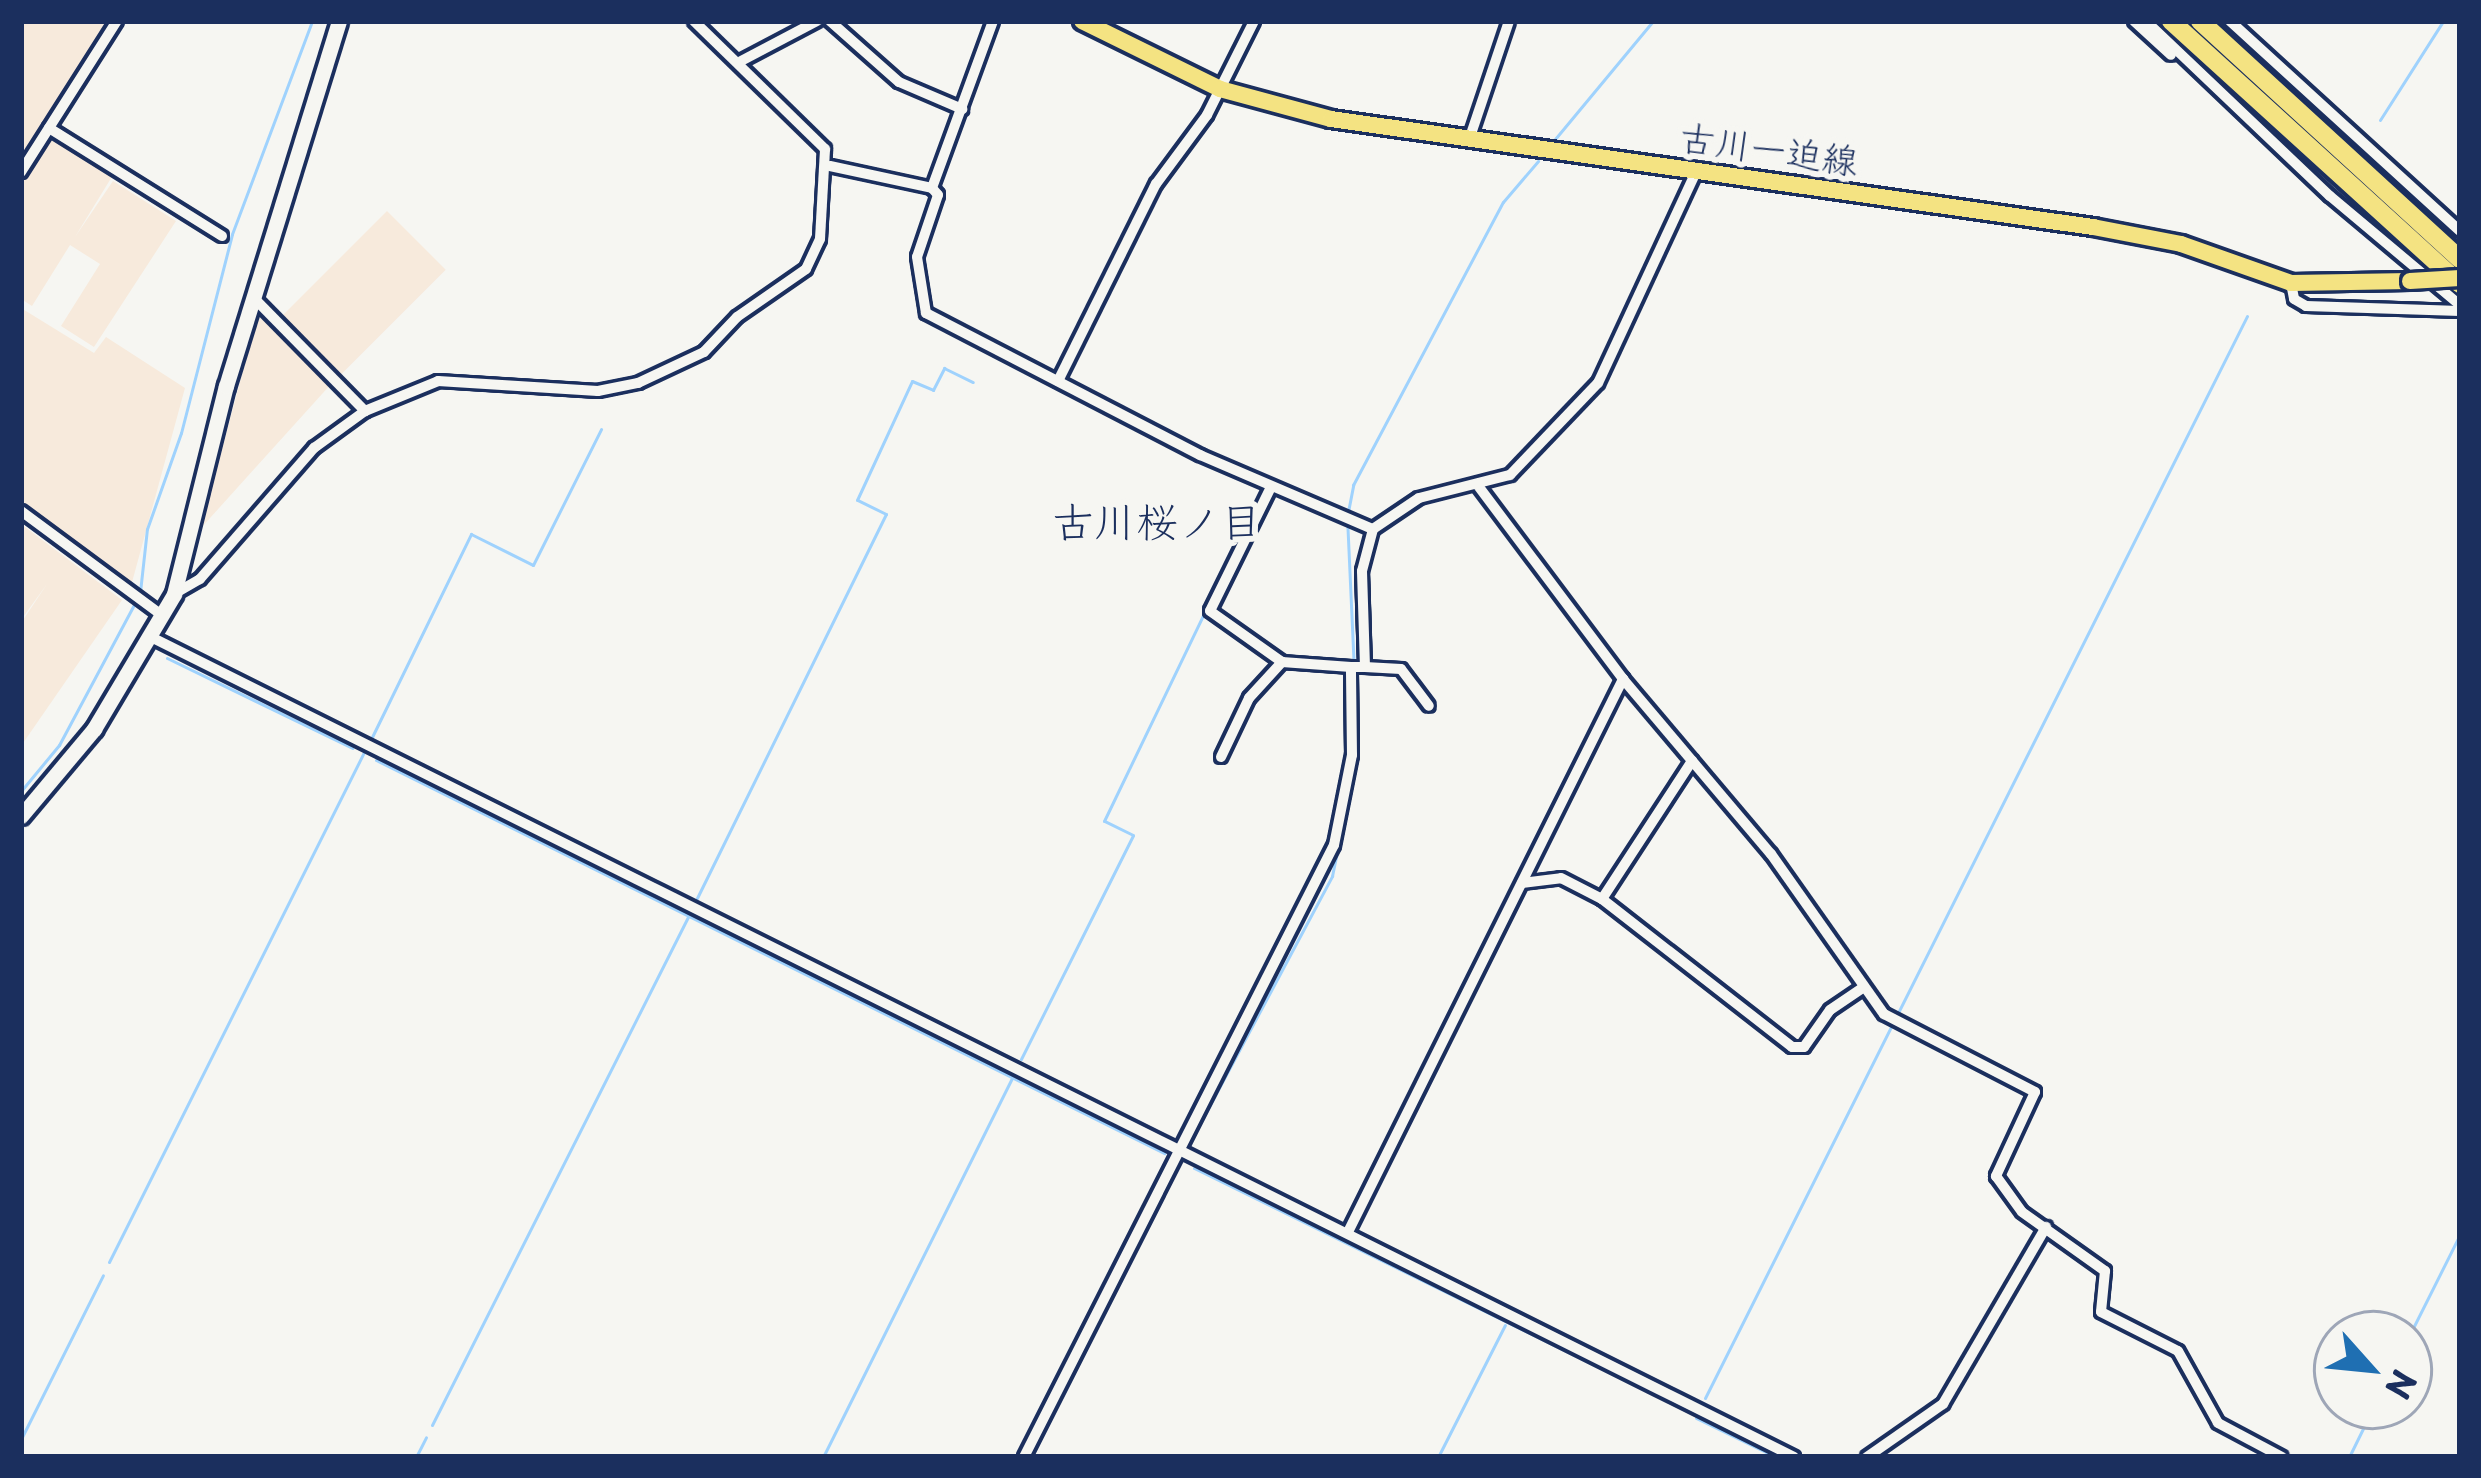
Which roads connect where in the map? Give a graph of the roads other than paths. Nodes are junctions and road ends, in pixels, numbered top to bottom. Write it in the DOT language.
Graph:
graph roads {
  1 [pos="117,21"];
  2 [pos="339,21"];
  3 [pos="694,21"];
  4 [pos="817,21"];
  5 [pos="830,21"];
  6 [pos="993,21"];
  7 [pos="1082,21"];
  8 [pos="1509,21"];
  9 [pos="2134,21"];
  10 [pos="2146,21"];
  11 [pos="2171,21"];
  12 [pos="2200,21"];
  13 [pos="2230,21"];
  14 [pos="1250,23"];
  15 [pos="740,62"];
  16 [pos="2195,71"];
  17 [pos="1220,89"];
  18 [pos="962,109"];
  19 [pos="49,128"];
  20 [pos="1470,137"];
  21 [pos="830,166"];
  22 [pos="21,172"];
  23 [pos="1696,172"];
  24 [pos="932,188"];
  25 [pos="2460,231"];
  26 [pos="222,236"];
  27 [pos="2460,259"];
  28 [pos="2460,281"];
  29 [pos="2291,283"];
  30 [pos="254,297"];
  31 [pos="2460,308"];
  32 [pos="1058,381"];
  33 [pos="365,411"];
  34 [pos="1271,487"];
  35 [pos="1479,487"];
  36 [pos="21,511"];
  37 [pos="1373,529"];
  38 [pos="174,594"];
  39 [pos="163,616"];
  40 [pos="153,638"];
  41 [pos="1282,662"];
  42 [pos="1358,667"];
  43 [pos="1623,679"];
  44 [pos="1430,706"];
  45 [pos="1221,757"];
  46 [pos="1692,761"];
  47 [pos="21,816"];
  48 [pos="1522,883"];
  49 [pos="1602,899"];
  50 [pos="1864,987"];
  51 [pos="1180,1148"];
  52 [pos="2046,1227"];
  53 [pos="1348,1232"];
  54 [pos="1024,1457"];
  55 [pos="1794,1457"];
  56 [pos="1868,1457"];
  57 [pos="2282,1457"];
  1 -- 19 [label="street"];
  2 -- 30 [label="street"];
  3 -- 15 [label="street"];
  4 -- 15 [label="street"];
  5 -- 18 [label="street"];
  6 -- 18 [label="street"];
  7 -- 17 [label="main road, 古川一迫線"];
  8 -- 20 [label="street"];
  9 -- 16 [label="street"];
  10 -- 16 [label="street"];
  11 -- 28 [label="highway"];
  12 -- 27 [label="highway"];
  13 -- 25 [label="street"];
  14 -- 17 [label="street"];
  15 -- 21 [label="street"];
  16 -- 31 [label="street"];
  17 -- 20 [label="main road, 古川一迫線"];
  17 -- 32 [label="street"];
  18 -- 24 [label="street"];
  19 -- 22 [label="street"];
  19 -- 26 [label="street"];
  20 -- 23 [label="main road, 古川一迫線"];
  21 -- 24 [label="street"];
  21 -- 33 [label="street"];
  23 -- 29 [label="main road, 古川一迫線"];
  23 -- 35 [label="street"];
  24 -- 32 [label="street"];
  28 -- 29 [label="main road, 古川一迫線, bridge"];
  29 -- 31 [label="street"];
  30 -- 33 [label="street"];
  30 -- 38 [label="street"];
  32 -- 34 [label="street"];
  33 -- 38 [label="street"];
  34 -- 37 [label="street"];
  34 -- 41 [label="street"];
  35 -- 37 [label="street"];
  35 -- 43 [label="street"];
  36 -- 39 [label="street"];
  37 -- 42 [label="street"];
  38 -- 39 [label="street"];
  39 -- 40 [label="street"];
  40 -- 47 [label="street"];
  40 -- 51 [label="street"];
  41 -- 42 [label="street"];
  41 -- 45 [label="street"];
  42 -- 44 [label="street"];
  42 -- 51 [label="street"];
  43 -- 46 [label="street"];
  43 -- 48 [label="street"];
  46 -- 49 [label="street"];
  46 -- 50 [label="street"];
  48 -- 49 [label="street"];
  48 -- 53 [label="street"];
  49 -- 50 [label="street"];
  50 -- 52 [label="street"];
  51 -- 53 [label="street"];
  51 -- 54 [label="street"];
  52 -- 56 [label="street"];
  52 -- 57 [label="street"];
  53 -- 55 [label="street"];
}
